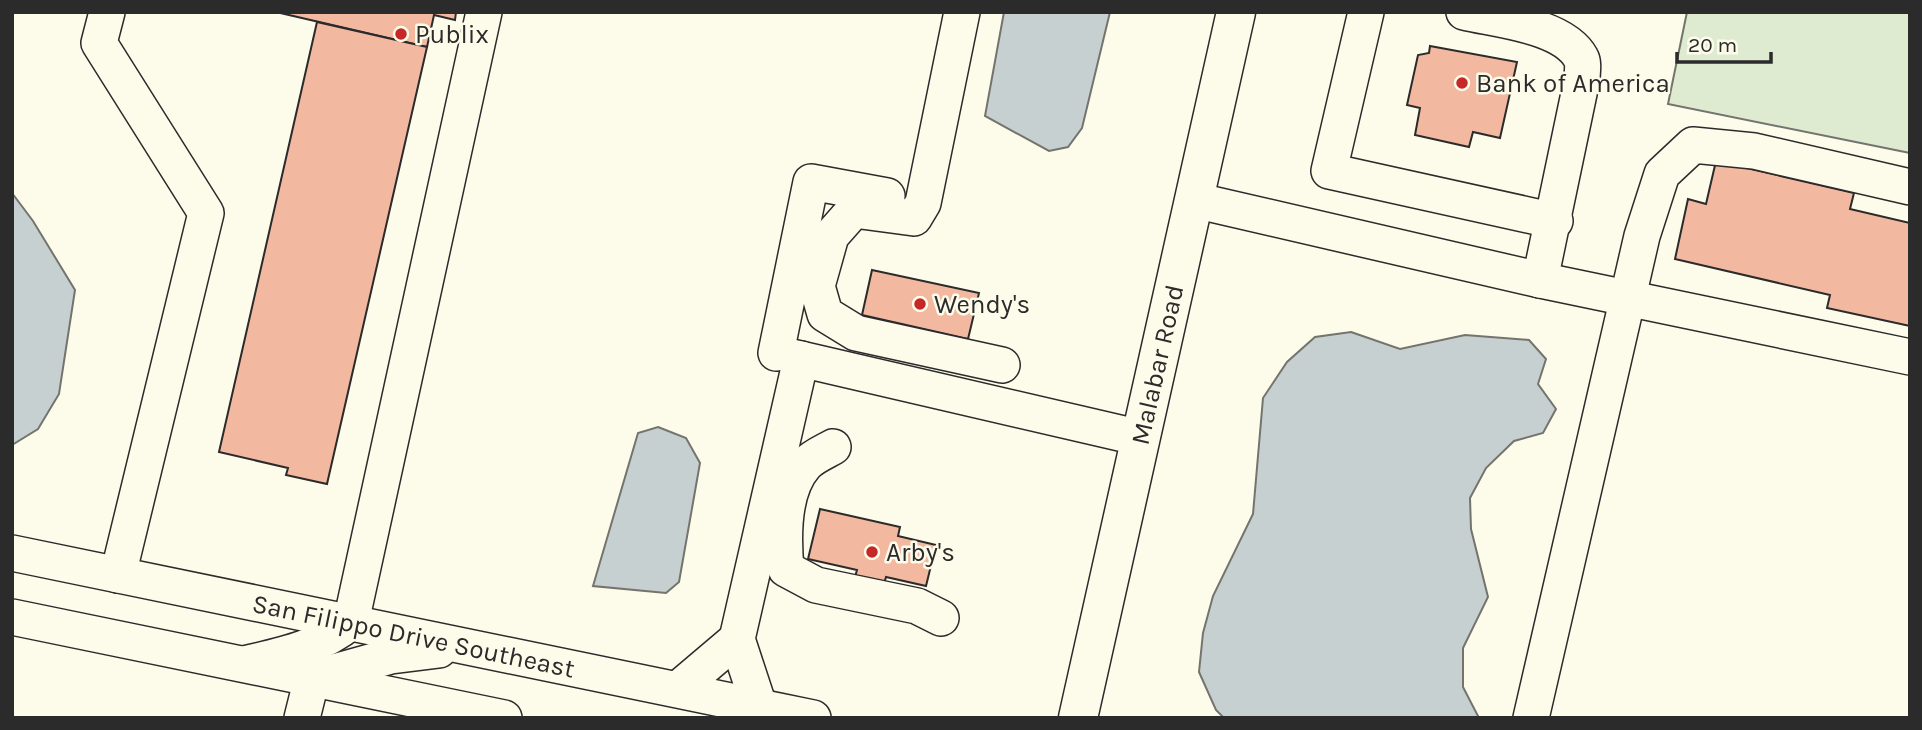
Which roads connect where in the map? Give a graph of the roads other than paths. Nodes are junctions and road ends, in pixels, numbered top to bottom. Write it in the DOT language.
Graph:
graph roads {
  1 [pos="107,12"];
  2 [pos="484,12"];
  3 [pos="962,12"];
  4 [pos="1236,12"];
  5 [pos="1366,12"];
  6 [pos="1464,12"];
  7 [pos="1910,187"];
  8 [pos="1194,200"];
  9 [pos="923,203"];
  10 [pos="1555,221"];
  11 [pos="1540,280"];
  12 [pos="1626,298"];
  13 [pos="789,356"];
  14 [pos="1910,357"];
  15 [pos="1002,365"];
  16 [pos="1140,438"];
  17 [pos="833,447"];
  18 [pos="12,553"];
  19 [pos="118,575"];
  20 [pos="12,617"];
  21 [pos="941,618"];
  22 [pos="351,622"];
  23 [pos="737,639"];
  24 [pos="466,646"];
  25 [pos="244,664"];
  26 [pos="312,678"];
  27 [pos="678,689"];
  28 [pos="366,704"];
  29 [pos="759,706"];
  30 [pos="302,718"];
  31 [pos="504,718"];
  32 [pos="813,718"];
  33 [pos="1078,718"];
  34 [pos="1531,718"];
  1 -- 19 [label="street"];
  2 -- 22 [label="street"];
  3 -- 9 [label="street"];
  4 -- 8 [label="main road, Malabar Road"];
  5 -- 10 [label="street"];
  6 -- 10 [label="street"];
  7 -- 12 [label="street"];
  8 -- 11 [label="street"];
  8 -- 16 [label="main road, Malabar Road"];
  9 -- 13 [label="street"];
  9 -- 15 [label="street"];
  10 -- 11 [label="street"];
  11 -- 12 [label="street"];
  12 -- 14 [label="street"];
  12 -- 34 [label="street"];
  13 -- 16 [label="street"];
  13 -- 23 [label="street"];
  16 -- 33 [label="main road, Malabar Road"];
  17 -- 21 [label="street"];
  18 -- 19 [label="street, San Filippo Drive Southeast"];
  19 -- 22 [label="street, San Filippo Drive Southeast"];
  20 -- 25 [label="street"];
  22 -- 24 [label="street, San Filippo Drive Southeast"];
  22 -- 25 [label="street"];
  23 -- 27 [label="street"];
  23 -- 29 [label="street"];
  24 -- 26 [label="street"];
  24 -- 27 [label="street, San Filippo Drive Southeast"];
  25 -- 26 [label="street"];
  26 -- 28 [label="street"];
  26 -- 30 [label="street"];
  27 -- 29 [label="street, San Filippo Drive Southeast"];
  28 -- 31 [label="street"];
  29 -- 32 [label="street, San Filippo Drive Southeast"];
}
